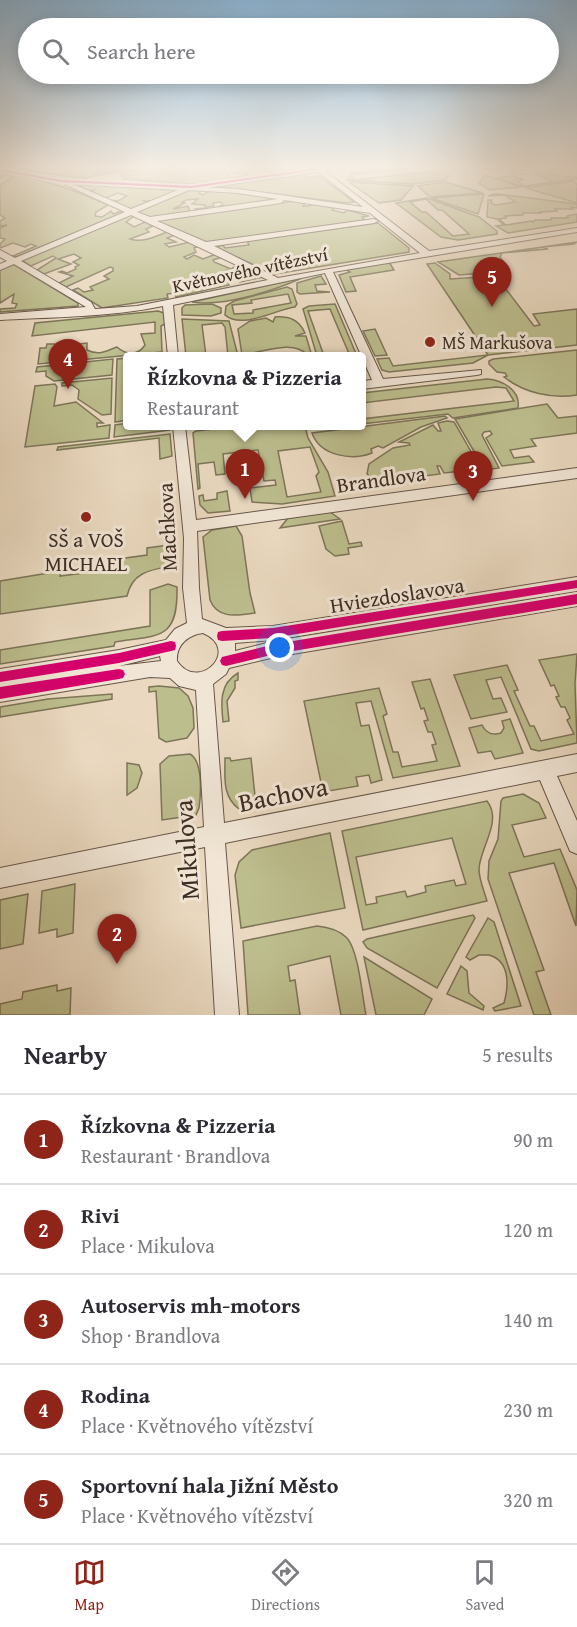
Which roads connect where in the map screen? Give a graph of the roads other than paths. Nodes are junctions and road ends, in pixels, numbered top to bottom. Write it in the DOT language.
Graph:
graph roads {
  1 [pos="125,214"];
  2 [pos="136,214"];
  3 [pos="186,214"];
  4 [pos="377,214"];
  5 [pos="148,220"];
  6 [pos="374,221"];
  7 [pos="577,230"];
  8 [pos="205,245"];
  9 [pos="0,253"];
  10 [pos="428,254"];
  11 [pos="14,261"];
  12 [pos="0,267"];
  13 [pos="327,270"];
  14 [pos="276,280"];
  15 [pos="168,304"];
  16 [pos="89,314"];
  17 [pos="0,317"];
  18 [pos="173,352"];
  19 [pos="364,352"];
  20 [pos="366,356"];
  21 [pos="477,372"];
  22 [pos="379,384"];
  23 [pos="366,385"];
  24 [pos="179,430"];
  25 [pos="577,473"];
  26 [pos="190,526"];
  27 [pos="577,584"];
  28 [pos="577,599"];
  29 [pos="195,627"];
  30 [pos="222,636"];
  31 [pos="171,646"];
  32 [pos="226,661"];
  33 [pos="173,670"];
  34 [pos="0,676"];
  35 [pos="204,681"];
  36 [pos="0,693"];
  37 [pos="577,763"];
  38 [pos="545,770"];
  39 [pos="213,836"];
  40 [pos="577,844"];
  41 [pos="0,878"];
  42 [pos="226,1008"];
  1 -- 11 [label="street"];
  2 -- 5 [label="street"];
  3 -- 5 [label="street"];
  4 -- 10 [label="street"];
  5 -- 8 [label="street"];
  6 -- 8 [label="street"];
  7 -- 10 [label="street, Květnového vítězství"];
  8 -- 14 [label="street"];
  9 -- 11 [label="street"];
  10 -- 13 [label="street, Květnového vítězství"];
  11 -- 12 [label="street"];
  11 -- 16 [label="street"];
  13 -- 14 [label="street, Květnového vítězství"];
  13 -- 19 [label="street"];
  14 -- 15 [label="street, Květnového vítězství"];
  15 -- 16 [label="street, Květnového vítězství"];
  15 -- 18 [label="street"];
  16 -- 17 [label="street, Květnového vítězství"];
  20 -- 22 [label="street"];
  21 -- 22 [label="street"];
  22 -- 23 [label="street"];
  24 -- 26 [label="street, Machkova"];
  25 -- 26 [label="street, Brandlova"];
  26 -- 29 [label="street, Machkova"];
  27 -- 30 [label="street, Hviezdoslavova"];
  28 -- 32 [label="street, Hviezdoslavova"];
  29 -- 30 [label="street, Hviezdoslavova"];
  29 -- 31 [label="street"];
  30 -- 32 [label="street"];
  31 -- 33 [label="street"];
  31 -- 34 [label="street"];
  32 -- 35 [label="street, Hviezdoslavova"];
  33 -- 35 [label="street"];
  33 -- 36 [label="street"];
  35 -- 39 [label="street, Mikulova"];
  37 -- 38 [label="street, Bachova"];
  38 -- 39 [label="street, Bachova"];
  38 -- 40 [label="street"];
  39 -- 41 [label="street, Bachova"];
  39 -- 42 [label="street, Mikulova"];
}
